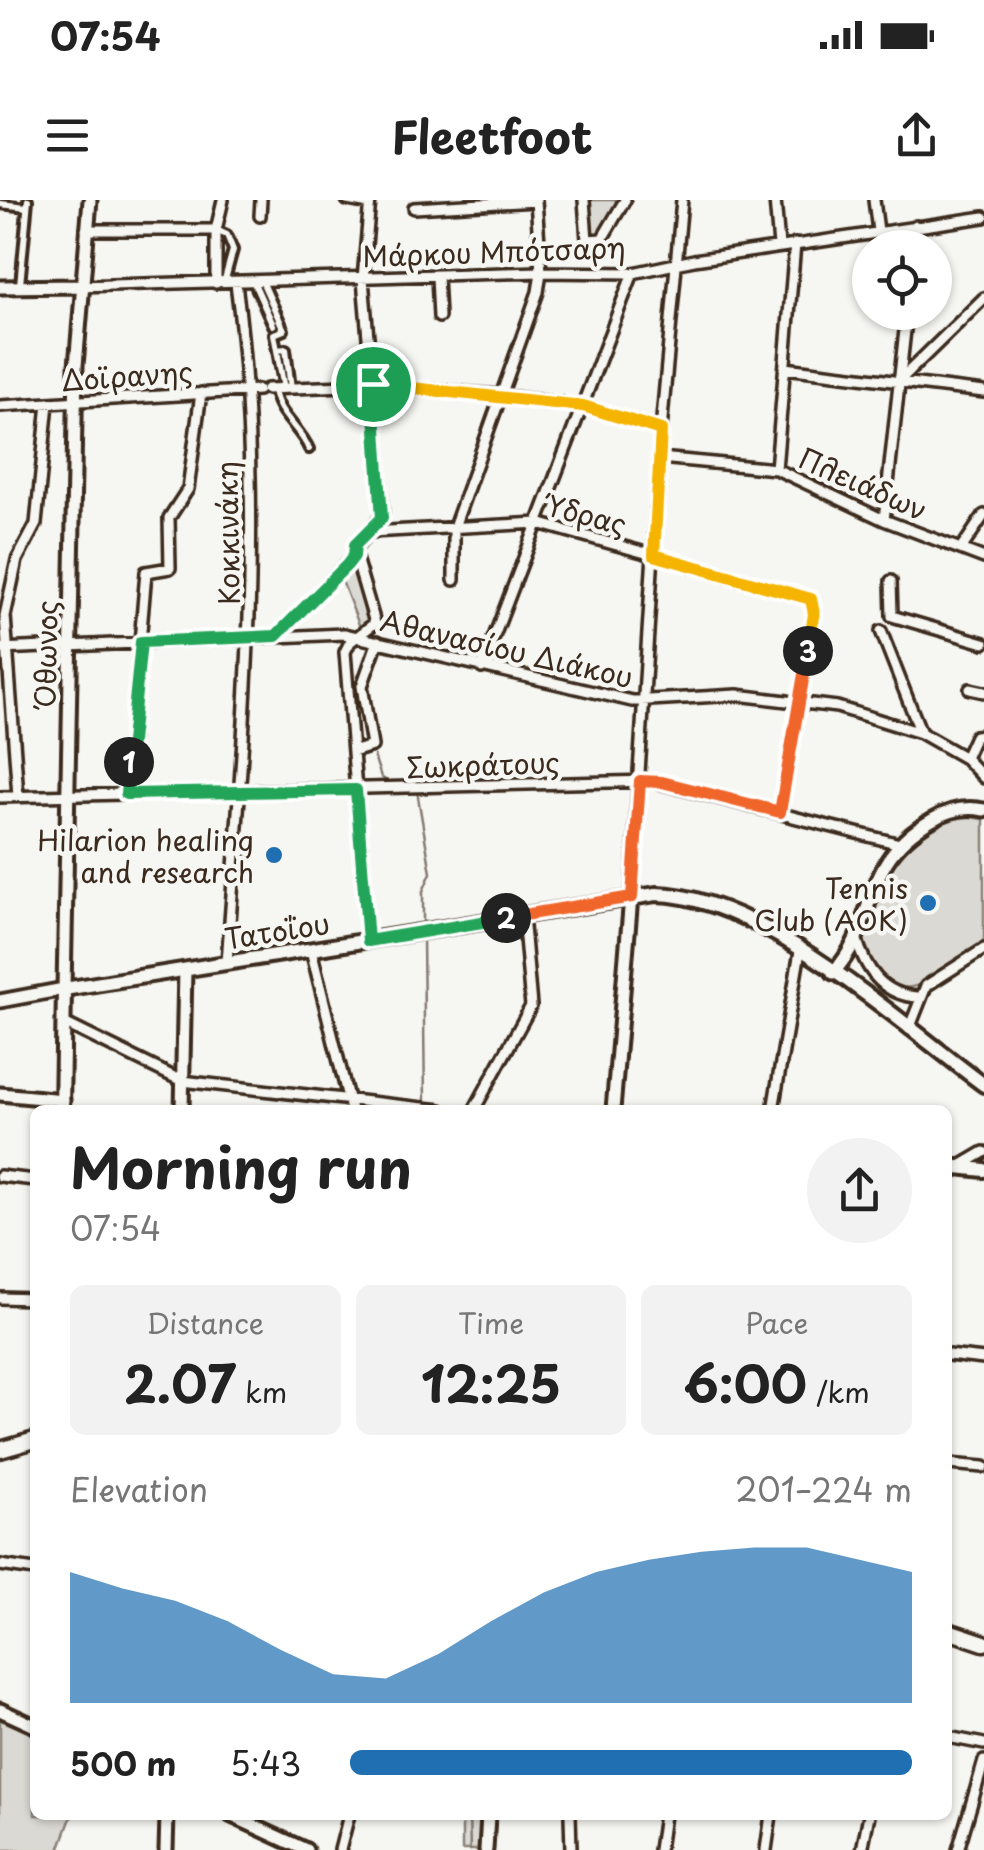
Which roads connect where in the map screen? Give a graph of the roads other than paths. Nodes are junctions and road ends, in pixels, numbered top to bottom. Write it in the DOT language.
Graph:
graph roads {
  1 [pos="90,200"];
  2 [pos="226,200"];
  3 [pos="261,200"];
  4 [pos="347,200"];
  5 [pos="536,200"];
  6 [pos="584,200"];
  7 [pos="625,200"];
  8 [pos="682,200"];
  9 [pos="775,200"];
  10 [pos="874,200"];
  11 [pos="370,202"];
  12 [pos="0,204"];
  13 [pos="28,204"];
  14 [pos="420,205"];
  15 [pos="260,216"];
  16 [pos="984,217"];
  17 [pos="916,226"];
  18 [pos="86,230"];
  19 [pos="216,230"];
  20 [pos="878,230"];
  21 [pos="886,230"];
  22 [pos="916,230"];
  23 [pos="852,235"];
  24 [pos="795,244"];
  25 [pos="216,245"];
  26 [pos="232,246"];
  27 [pos="779,246"];
  28 [pos="216,262"];
  29 [pos="232,262"];
  30 [pos="675,263"];
  31 [pos="541,272"];
  32 [pos="633,274"];
  33 [pos="437,276"];
  34 [pos="364,280"];
  35 [pos="220,283"];
  36 [pos="236,283"];
  37 [pos="258,283"];
  38 [pos="0,286"];
  39 [pos="20,286"];
  40 [pos="80,286"];
  41 [pos="984,298"];
  42 [pos="439,317"];
  43 [pos="273,325"];
  44 [pos="905,330"];
  45 [pos="785,368"];
  46 [pos="899,381"];
  47 [pos="373,384"];
  48 [pos="270,389"];
  49 [pos="201,392"];
  50 [pos="984,392"];
  51 [pos="498,396"];
  52 [pos="75,401"];
  53 [pos="48,403"];
  54 [pos="0,406"];
  55 [pos="583,406"];
  56 [pos="661,430"];
  57 [pos="309,448"];
  58 [pos="660,458"];
  59 [pos="776,469"];
  60 [pos="984,515"];
  61 [pos="884,520"];
  62 [pos="538,523"];
  63 [pos="454,527"];
  64 [pos="368,532"];
  65 [pos="960,549"];
  66 [pos="654,555"];
  67 [pos="354,556"];
  68 [pos="984,558"];
  69 [pos="454,580"];
  70 [pos="891,581"];
  71 [pos="3,615"];
  72 [pos="881,631"];
  73 [pos="276,636"];
  74 [pos="358,636"];
  75 [pos="251,637"];
  76 [pos="378,641"];
  77 [pos="141,642"];
  78 [pos="71,643"];
  79 [pos="984,643"];
  80 [pos="4,649"];
  81 [pos="482,668"];
  82 [pos="970,689"];
  83 [pos="984,692"];
  84 [pos="800,700"];
  85 [pos="646,701"];
  86 [pos="921,733"];
  87 [pos="984,736"];
  88 [pos="353,752"];
  89 [pos="965,758"];
  90 [pos="984,778"];
  91 [pos="640,781"];
  92 [pos="356,790"];
  93 [pos="240,792"];
  94 [pos="126,794"];
  95 [pos="68,795"];
  96 [pos="0,796"];
  97 [pos="18,796"];
  98 [pos="984,810"];
  99 [pos="780,812"];
  100 [pos="900,844"];
  101 [pos="632,897"];
  102 [pos="522,915"];
  103 [pos="856,936"];
  104 [pos="368,941"];
  105 [pos="984,949"];
  106 [pos="310,950"];
  107 [pos="800,952"];
  108 [pos="227,963"];
  109 [pos="185,970"];
  110 [pos="833,974"];
  111 [pos="881,982"];
  112 [pos="64,989"];
  113 [pos="918,997"];
  114 [pos="869,1000"];
  115 [pos="0,1001"];
  116 [pos="64,1024"];
  117 [pos="908,1030"];
  118 [pos="182,1081"];
  119 [pos="984,1085"];
  120 [pos="0,1094"];
  121 [pos="348,1098"];
  122 [pos="62,1105"];
  123 [pos="182,1105"];
  124 [pos="350,1105"];
  125 [pos="401,1105"];
  126 [pos="477,1105"];
  127 [pos="613,1105"];
  128 [pos="775,1105"];
  129 [pos="984,1152"];
  130 [pos="952,1168"];
  131 [pos="952,1169"];
  132 [pos="984,1170"];
  133 [pos="0,1176"];
  134 [pos="30,1179"];
  135 [pos="0,1298"];
  136 [pos="30,1300"];
  137 [pos="952,1356"];
  138 [pos="984,1360"];
  139 [pos="30,1441"];
  140 [pos="0,1450"];
  141 [pos="952,1464"];
  142 [pos="984,1467"];
  143 [pos="0,1565"];
  144 [pos="30,1569"];
  145 [pos="952,1631"];
  146 [pos="984,1643"];
  147 [pos="0,1710"];
  148 [pos="30,1724"];
  149 [pos="952,1738"];
  150 [pos="984,1744"];
  151 [pos="984,1760"];
  152 [pos="167,1820"];
  153 [pos="241,1820"];
  154 [pos="348,1820"];
  155 [pos="488,1820"];
  156 [pos="570,1820"];
  157 [pos="663,1820"];
  158 [pos="770,1820"];
  159 [pos="868,1820"];
  160 [pos="166,1850"];
  161 [pos="306,1850"];
  162 [pos="340,1850"];
  163 [pos="486,1850"];
  164 [pos="572,1850"];
  165 [pos="659,1850"];
  166 [pos="766,1850"];
  167 [pos="862,1850"];
  168 [pos="958,1850"];
  1 -- 18 [label="street, Όθωνος"];
  2 -- 19 [label="street"];
  3 -- 15 [label="street"];
  4 -- 11 [label="street"];
  5 -- 14 [label="street"];
  5 -- 31 [label="street"];
  6 -- 7 [label="street"];
  8 -- 30 [label="street"];
  9 -- 27 [label="street"];
  10 -- 20 [label="street"];
  11 -- 34 [label="street"];
  12 -- 13 [label="street"];
  13 -- 39 [label="street"];
  16 -- 17 [label="street, Μάρκου Μπότσαρη"];
  17 -- 21 [label="street, Μάρκου Μπότσαρη"];
  17 -- 22 [label="street"];
  18 -- 19 [label="street"];
  18 -- 40 [label="street, Όθωνος"];
  19 -- 25 [label="street"];
  19 -- 26 [label="street"];
  23 -- 24 [label="street, Μάρκου Μπότσαρη"];
  24 -- 27 [label="street, Μάρκου Μπότσαρη"];
  24 -- 45 [label="street"];
  25 -- 26 [label="street"];
  25 -- 28 [label="street"];
  26 -- 29 [label="street"];
  27 -- 30 [label="street, Μάρκου Μπότσαρη"];
  28 -- 29 [label="street"];
  28 -- 35 [label="street"];
  29 -- 35 [label="street"];
  30 -- 32 [label="street, Μάρκου Μπότσαρη"];
  30 -- 56 [label="street"];
  31 -- 32 [label="street, Μάρκου Μπότσαρη"];
  31 -- 33 [label="street, Μάρκου Μπότσαρη"];
  31 -- 51 [label="street"];
  32 -- 55 [label="street"];
  33 -- 34 [label="street, Μάρκου Μπότσαρη"];
  33 -- 42 [label="street"];
  34 -- 37 [label="street, Μάρκου Μπότσαρη"];
  34 -- 47 [label="street"];
  35 -- 36 [label="street, Μάρκου Μπότσαρη"];
  35 -- 40 [label="street, Μάρκου Μπότσαρη"];
  36 -- 37 [label="street, Μάρκου Μπότσαρη"];
  36 -- 48 [label="street, Κοκκινάκη"];
  37 -- 43 [label="street"];
  37 -- 48 [label="street"];
  38 -- 39 [label="street, Μάρκου Μπότσαρη"];
  39 -- 40 [label="street, Μάρκου Μπότσαρη"];
  40 -- 52 [label="street, Όθωνος"];
  41 -- 46 [label="street"];
  44 -- 46 [label="street"];
  45 -- 46 [label="street"];
  45 -- 59 [label="street"];
  46 -- 50 [label="street"];
  46 -- 61 [label="street"];
  47 -- 48 [label="street, Δοϊρανης"];
  47 -- 51 [label="street, Δοϊρανης"];
  47 -- 64 [label="street"];
  48 -- 49 [label="street, Δοϊρανης"];
  48 -- 57 [label="street"];
  48 -- 75 [label="street, Κοκκινάκη"];
  49 -- 52 [label="street, Δοϊρανης"];
  49 -- 77 [label="street"];
  51 -- 55 [label="street, Δοϊρανης"];
  51 -- 63 [label="street"];
  52 -- 53 [label="street, Δοϊρανης"];
  52 -- 78 [label="street, Όθωνος"];
  53 -- 54 [label="street, Δοϊρανης"];
  53 -- 71 [label="street"];
  55 -- 56 [label="street, Δοϊρανης"];
  55 -- 62 [label="street"];
  56 -- 58 [label="street"];
  58 -- 59 [label="street, Πλειάδων"];
  58 -- 66 [label="street"];
  59 -- 61 [label="street, Πλειάδων"];
  60 -- 65 [label="street"];
  61 -- 65 [label="street, Πλειάδων"];
  62 -- 63 [label="street, Ύδρας"];
  62 -- 66 [label="street, Ύδρας"];
  62 -- 81 [label="street"];
  63 -- 64 [label="street, Ύδρας"];
  63 -- 69 [label="street"];
  64 -- 67 [label="street"];
  65 -- 68 [label="street, Πλειάδων"];
  66 -- 84 [label="street, Ύδρας"];
  66 -- 85 [label="street"];
  67 -- 73 [label="street"];
  67 -- 74 [label="street"];
  70 -- 79 [label="street"];
  71 -- 80 [label="street"];
  72 -- 86 [label="street"];
  73 -- 74 [label="street, Αθανασίου Διάκου"];
  73 -- 75 [label="street, Αθανασίου Διάκου"];
  74 -- 76 [label="street, Αθανασίου Διάκου"];
  74 -- 88 [label="street"];
  75 -- 77 [label="street, Αθανασίου Διάκου"];
  75 -- 93 [label="street, Κοκκινάκη"];
  76 -- 81 [label="street, Αθανασίου Διάκου"];
  76 -- 88 [label="street"];
  77 -- 78 [label="street, Αθανασίου Διάκου"];
  77 -- 94 [label="street"];
  78 -- 80 [label="street, Αθανασίου Διάκου"];
  78 -- 95 [label="street, Όθωνος"];
  80 -- 97 [label="street"];
  81 -- 85 [label="street, Αθανασίου Διάκου"];
  82 -- 83 [label="street"];
  84 -- 85 [label="street, Αθανασίου Διάκου"];
  84 -- 86 [label="street, Αθανασίου Διάκου"];
  84 -- 99 [label="street, Ύδρας"];
  85 -- 91 [label="street"];
  86 -- 89 [label="street, Αθανασίου Διάκου"];
  87 -- 89 [label="street"];
  88 -- 92 [label="street"];
  89 -- 90 [label="street, Αθανασίου Διάκου"];
  91 -- 92 [label="street, Σωκράτους"];
  91 -- 99 [label="street, Σωκράτους"];
  91 -- 101 [label="street"];
  92 -- 93 [label="street, Σωκράτους"];
  92 -- 104 [label="street"];
  93 -- 94 [label="street, Σωκράτους"];
  93 -- 108 [label="street, Κοκκινάκη"];
  94 -- 95 [label="street, Σωκράτους"];
  95 -- 97 [label="street, Σωκράτους"];
  95 -- 112 [label="street, Όθωνος"];
  96 -- 97 [label="street, Σωκράτους"];
  98 -- 100 [label="street"];
  99 -- 100 [label="street, Σωκράτους"];
  100 -- 103 [label="street"];
  101 -- 102 [label="main road, Τατοΐου"];
  101 -- 107 [label="main road, Τατοΐου"];
  101 -- 127 [label="street"];
  102 -- 104 [label="main road, Τατοΐου"];
  102 -- 126 [label="street"];
  103 -- 110 [label="street"];
  103 -- 111 [label="street"];
  104 -- 106 [label="main road, Τατοΐου"];
  105 -- 113 [label="street"];
  106 -- 108 [label="main road, Τατοΐου"];
  106 -- 121 [label="street"];
  107 -- 110 [label="main road, Τατοΐου"];
  107 -- 128 [label="street"];
  108 -- 109 [label="main road, Τατοΐου"];
  109 -- 112 [label="main road, Τατοΐου"];
  109 -- 118 [label="street"];
  110 -- 114 [label="main road, Τατοΐου"];
  111 -- 113 [label="street"];
  111 -- 114 [label="street"];
  112 -- 115 [label="street, Τατοΐου"];
  112 -- 116 [label="main road, Όθωνος"];
  113 -- 117 [label="street"];
  114 -- 117 [label="main road, Τατοΐου"];
  116 -- 118 [label="street"];
  116 -- 122 [label="main road, Όθωνος"];
  117 -- 119 [label="main road, Τατοΐου"];
  118 -- 121 [label="street"];
  118 -- 123 [label="street"];
  120 -- 122 [label="street"];
  121 -- 124 [label="street"];
  121 -- 125 [label="street"];
  129 -- 130 [label="street"];
  131 -- 132 [label="main road"];
  133 -- 134 [label="street"];
  135 -- 136 [label="street"];
  137 -- 138 [label="street"];
  139 -- 140 [label="main road"];
  141 -- 142 [label="street"];
  143 -- 144 [label="street"];
  145 -- 146 [label="main road"];
  147 -- 148 [label="street"];
  149 -- 150 [label="street"];
  151 -- 168 [label="street"];
  152 -- 160 [label="street"];
  153 -- 161 [label="street"];
  154 -- 162 [label="street"];
  155 -- 163 [label="street"];
  156 -- 164 [label="street"];
  157 -- 165 [label="street"];
  158 -- 166 [label="street"];
  159 -- 167 [label="street"];
}
